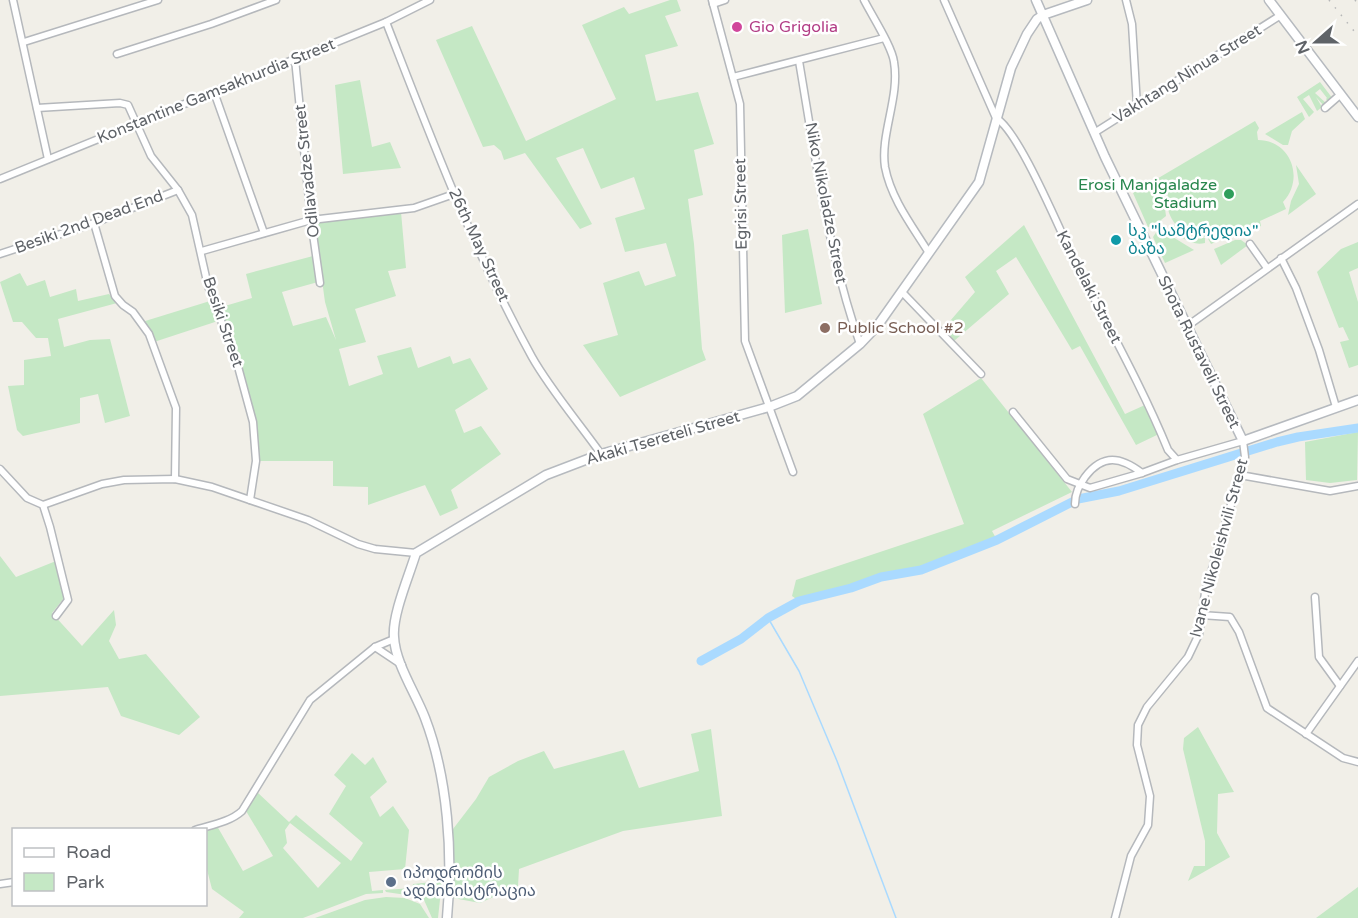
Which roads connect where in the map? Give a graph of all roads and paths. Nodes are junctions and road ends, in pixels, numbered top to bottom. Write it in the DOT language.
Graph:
graph roads {
  1 [pos="13,0"];
  2 [pos="158,0"];
  3 [pos="276,0"];
  4 [pos="430,0"];
  5 [pos="725,0"];
  6 [pos="864,0"];
  7 [pos="944,0"];
  8 [pos="1036,0"];
  9 [pos="1087,0"];
  10 [pos="1126,0"];
  11 [pos="1269,0"];
  12 [pos="713,2"];
  13 [pos="1043,15"];
  14 [pos="1281,15"];
  15 [pos="386,22"];
  16 [pos="884,38"];
  17 [pos="24,42"];
  18 [pos="117,54"];
  19 [pos="295,58"];
  20 [pos="799,60"];
  21 [pos="733,77"];
  22 [pos="214,92"];
  23 [pos="1341,94"];
  24 [pos="1137,106"];
  25 [pos="37,108"];
  26 [pos="1325,108"];
  27 [pos="1357,115"];
  28 [pos="996,118"];
  29 [pos="137,124"];
  30 [pos="1094,133"];
  31 [pos="48,159"];
  32 [pos="0,179"];
  33 [pos="178,190"];
  34 [pos="454,194"];
  35 [pos="1358,204"];
  36 [pos="311,220"];
  37 [pos="94,223"];
  38 [pos="264,233"];
  39 [pos="1250,244"];
  40 [pos="201,251"];
  41 [pos="929,253"];
  42 [pos="0,254"];
  43 [pos="1281,258"];
  44 [pos="1267,268"];
  45 [pos="320,283"];
  46 [pos="902,292"];
  47 [pos="1186,327"];
  48 [pos="860,344"];
  49 [pos="981,374"];
  50 [pos="1358,400"];
  51 [pos="769,407"];
  52 [pos="1336,407"];
  53 [pos="1012,412"];
  54 [pos="1243,441"];
  55 [pos="601,454"];
  56 [pos="1177,459"];
  57 [pos="0,469"];
  58 [pos="793,472"];
  59 [pos="1142,473"];
  60 [pos="1240,475"];
  61 [pos="175,479"];
  62 [pos="1080,485"];
  63 [pos="1358,486"];
  64 [pos="250,500"];
  65 [pos="1075,501"];
  66 [pos="43,505"];
  67 [pos="416,553"];
  68 [pos="1316,597"];
  69 [pos="1201,615"];
  70 [pos="56,616"];
  71 [pos="393,639"];
  72 [pos="375,647"];
  73 [pos="1358,661"];
  74 [pos="402,665"];
  75 [pos="1340,686"];
  76 [pos="1306,734"];
  77 [pos="1358,762"];
  78 [pos="201,828"];
  79 [pos="447,918"];
  80 [pos="1115,918"];
  1 -- 17 [label="street"];
  2 -- 17 [label="street"];
  3 -- 18 [label="street"];
  4 -- 15 [label="street, Konstantine Gamsakhurdia Street"];
  5 -- 12 [label="street"];
  6 -- 16 [label="street"];
  7 -- 28 [label="street, Kandelaki Street"];
  8 -- 13 [label="street, Shota Rustaveli Street"];
  9 -- 13 [label="street"];
  10 -- 24 [label="street"];
  11 -- 14 [label="street"];
  12 -- 21 [label="street, Egrisi Street"];
  13 -- 28 [label="street, Akaki Tsereteli Street"];
  13 -- 30 [label="street, Shota Rustaveli Street"];
  14 -- 23 [label="street"];
  14 -- 24 [label="street, Vakhtang Ninua Street"];
  15 -- 19 [label="street, Konstantine Gamsakhurdia Street"];
  15 -- 34 [label="street, 26th May Street"];
  16 -- 20 [label="street"];
  16 -- 41 [label="street"];
  17 -- 25 [label="street"];
  19 -- 22 [label="street, Konstantine Gamsakhurdia Street"];
  19 -- 36 [label="street, Odilavadze Street"];
  20 -- 21 [label="street"];
  20 -- 48 [label="street, Niko Nikoladze Street"];
  21 -- 51 [label="street, Egrisi Street"];
  22 -- 29 [label="street, Konstantine Gamsakhurdia Street"];
  22 -- 38 [label="street"];
  23 -- 26 [label="street"];
  23 -- 27 [label="street"];
  24 -- 30 [label="street, Vakhtang Ninua Street"];
  25 -- 29 [label="street, Besiki Street"];
  25 -- 31 [label="street"];
  28 -- 41 [label="street, Akaki Tsereteli Street"];
  28 -- 56 [label="street, Kandelaki Street"];
  29 -- 31 [label="street, Konstantine Gamsakhurdia Street"];
  29 -- 33 [label="street, Besiki Street"];
  30 -- 47 [label="street, Shota Rustaveli Street"];
  31 -- 32 [label="street, Konstantine Gamsakhurdia Street"];
  33 -- 37 [label="street, Besiki 2nd Dead End"];
  33 -- 40 [label="street, Besiki Street"];
  34 -- 36 [label="street"];
  34 -- 55 [label="street, 26th May Street"];
  35 -- 43 [label="street"];
  36 -- 38 [label="street"];
  36 -- 45 [label="street, Odilavadze Street"];
  37 -- 42 [label="street, Besiki 2nd Dead End"];
  37 -- 61 [label="street"];
  38 -- 40 [label="street"];
  39 -- 44 [label="street"];
  40 -- 64 [label="street, Besiki Street"];
  41 -- 46 [label="street, Akaki Tsereteli Street"];
  43 -- 44 [label="street"];
  43 -- 52 [label="street"];
  44 -- 47 [label="street"];
  46 -- 48 [label="street, Akaki Tsereteli Street"];
  46 -- 49 [label="street"];
  47 -- 54 [label="street, Shota Rustaveli Street"];
  48 -- 51 [label="street, Akaki Tsereteli Street"];
  50 -- 52 [label="street"];
  51 -- 55 [label="street, Akaki Tsereteli Street"];
  51 -- 58 [label="street, Egrisi Street"];
  52 -- 54 [label="street"];
  53 -- 62 [label="street"];
  54 -- 56 [label="street"];
  54 -- 60 [label="street, Ivane Nikoleishvili Street"];
  55 -- 67 [label="street, Akaki Tsereteli Street"];
  56 -- 59 [label="street"];
  57 -- 66 [label="street"];
  59 -- 62 [label="street"];
  59 -- 62 [label="street"];
  60 -- 63 [label="street"];
  60 -- 69 [label="street, Ivane Nikoleishvili Street"];
  61 -- 64 [label="street"];
  61 -- 66 [label="street"];
  62 -- 65 [label="street"];
  64 -- 67 [label="street"];
  66 -- 70 [label="street"];
  67 -- 71 [label="street"];
  68 -- 75 [label="street"];
  69 -- 76 [label="street"];
  69 -- 80 [label="street, Ivane Nikoleishvili Street"];
  71 -- 72 [label="street"];
  71 -- 74 [label="street"];
  72 -- 74 [label="street"];
  72 -- 78 [label="street"];
  73 -- 75 [label="street"];
  74 -- 79 [label="street"];
  75 -- 76 [label="street"];
  76 -- 77 [label="street"];
}
